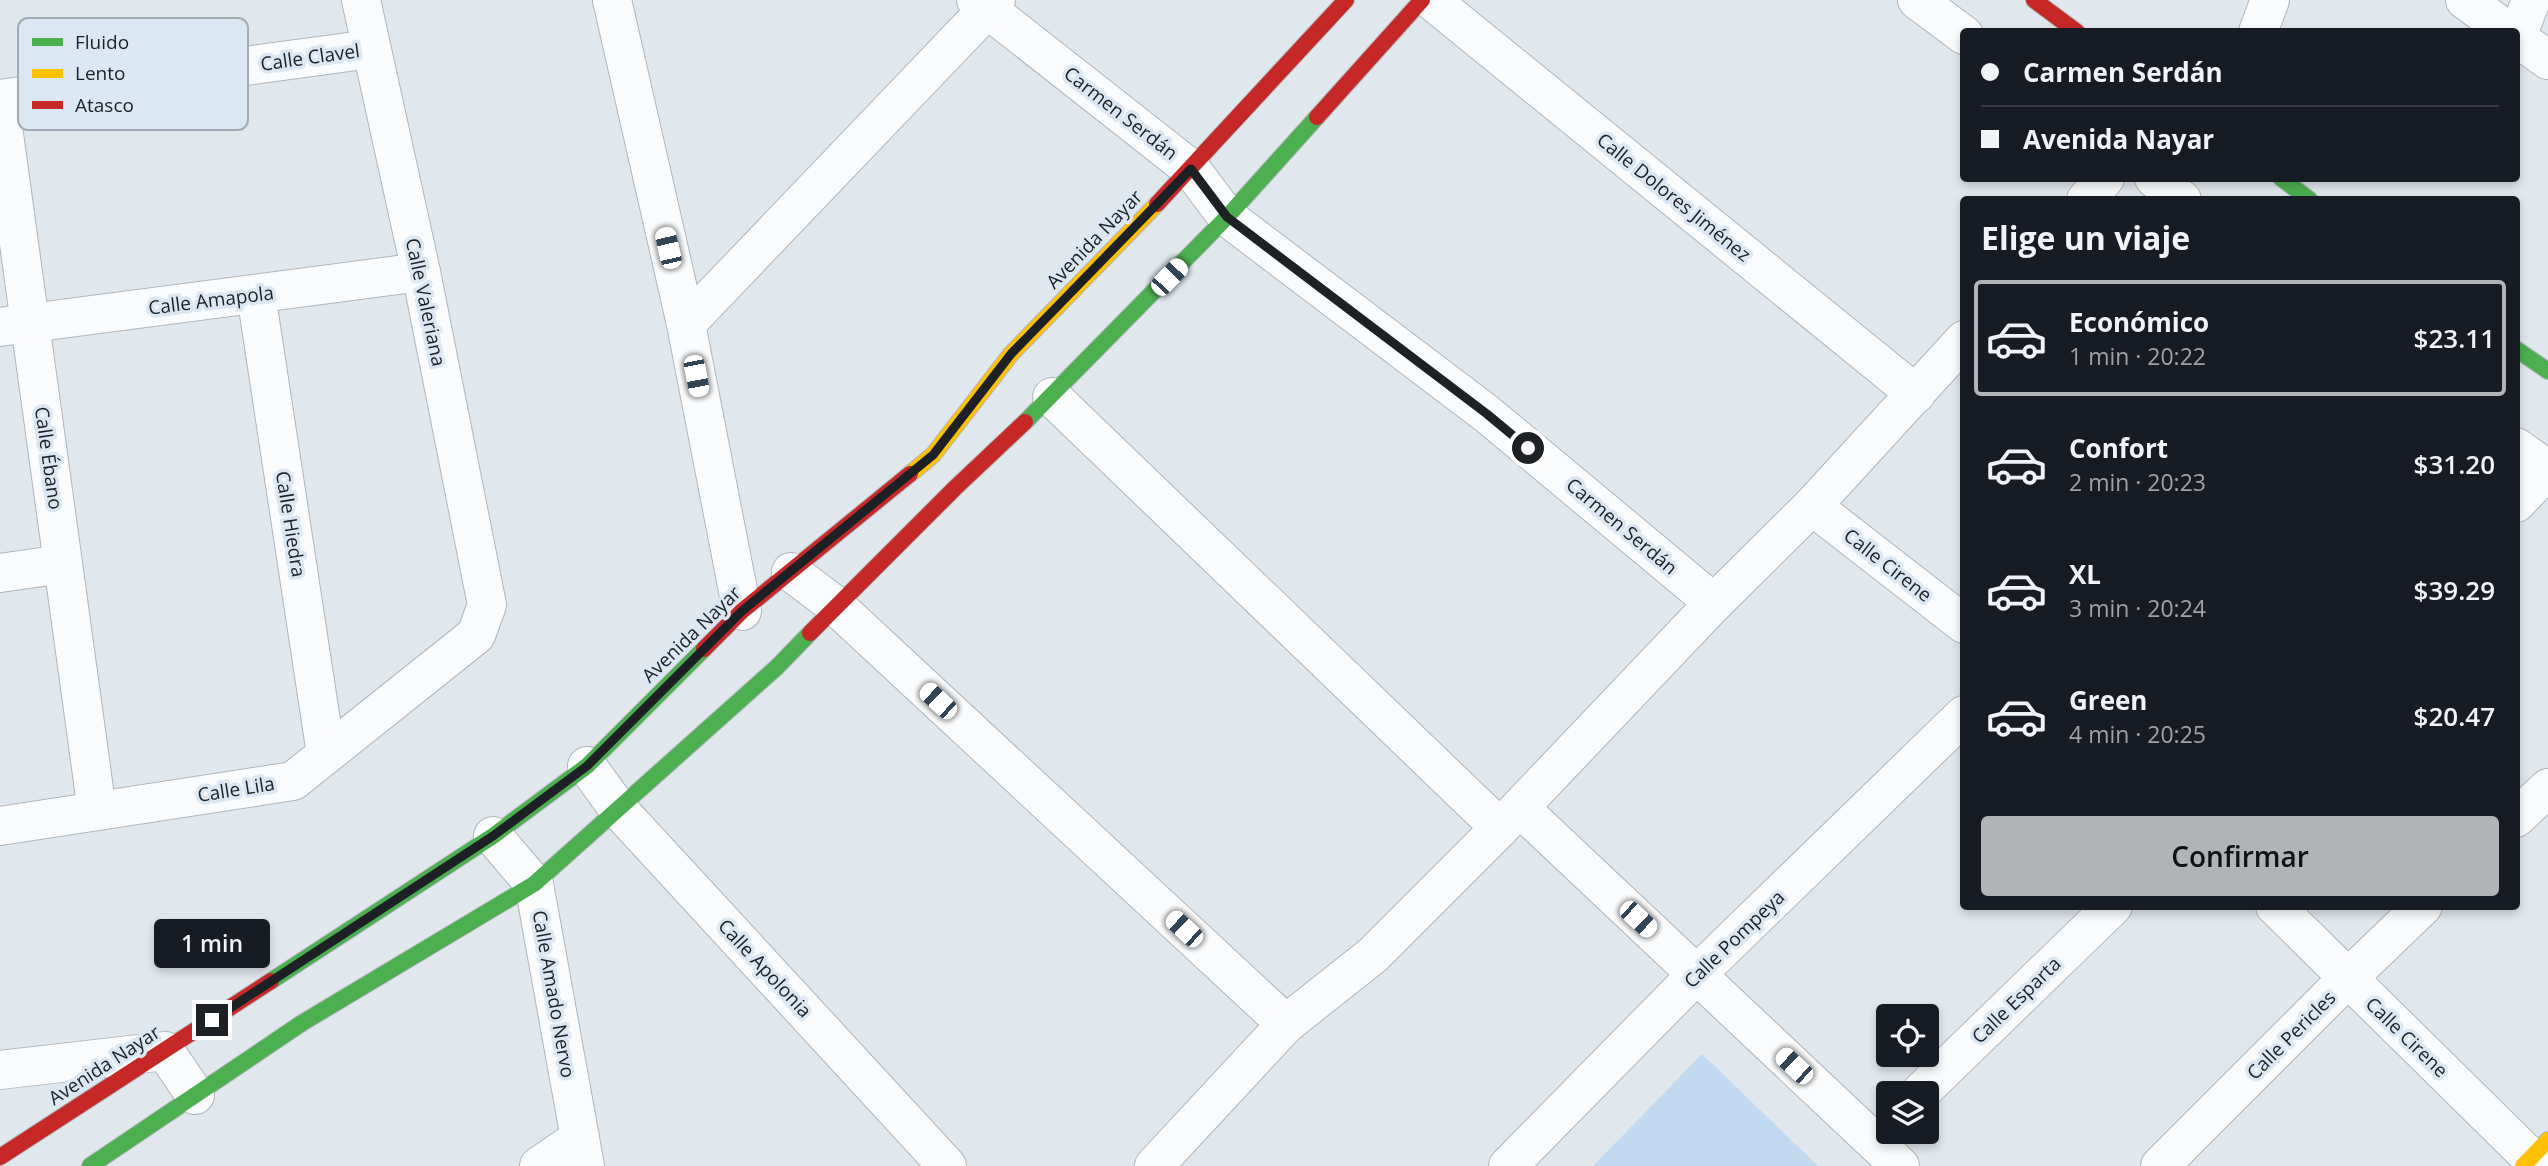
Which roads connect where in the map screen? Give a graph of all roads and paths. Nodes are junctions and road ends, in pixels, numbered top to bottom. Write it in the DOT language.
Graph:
graph roads {
  1 [pos="361,0"];
  2 [pos="612,0"];
  3 [pos="1346,0"];
  4 [pos="1422,0"];
  5 [pos="1431,0"];
  6 [pos="1917,0"];
  7 [pos="2034,0"];
  8 [pos="2270,0"];
  9 [pos="2465,0"];
  10 [pos="2531,0"];
  11 [pos="987,3"];
  12 [pos="2072,28"];
  13 [pos="2260,28"];
  14 [pos="2504,28"];
  15 [pos="2520,29"];
  16 [pos="1960,32"];
  17 [pos="2520,39"];
  18 [pos="371,49"];
  19 [pos="2548,60"];
  20 [pos="248,66"];
  21 [pos="18,97"];
  22 [pos="0,99"];
  23 [pos="0,105"];
  24 [pos="1191,169"];
  25 [pos="2102,182"];
  26 [pos="2159,182"];
  27 [pos="2286,182"];
  28 [pos="2089,196"];
  29 [pos="2177,196"];
  30 [pos="2305,196"];
  31 [pos="1227,217"];
  32 [pos="421,272"];
  33 [pos="256,294"];
  34 [pos="685,324"];
  35 [pos="15,325"];
  36 [pos="1960,344"];
  37 [pos="2520,352"];
  38 [pos="2548,371"];
  39 [pos="1916,394"];
  40 [pos="1052,397"];
  41 [pos="2520,450"];
  42 [pos="2548,470"];
  43 [pos="2520,499"];
  44 [pos="1811,506"];
  45 [pos="63,564"];
  46 [pos="790,572"];
  47 [pos="0,573"];
  48 [pos="1714,603"];
  49 [pos="487,605"];
  50 [pos="836,606"];
  51 [pos="742,611"];
  52 [pos="1960,621"];
  53 [pos="1960,719"];
  54 [pos="326,754"];
  55 [pos="587,766"];
  56 [pos="2548,788"];
  57 [pos="619,810"];
  58 [pos="97,811"];
  59 [pos="2520,814"];
  60 [pos="1510,818"];
  61 [pos="0,825"];
  62 [pos="493,836"];
  63 [pos="534,884"];
  64 [pos="2109,910"];
  65 [pos="2279,910"];
  66 [pos="2419,910"];
  67 [pos="1697,974"];
  68 [pos="2347,979"];
  69 [pos="1286,1024"];
  70 [pos="165,1051"];
  71 [pos="0,1070"];
  72 [pos="1932,1081"];
  73 [pos="195,1095"];
  74 [pos="1876,1129"];
  75 [pos="1887,1144"];
  76 [pos="583,1152"];
  77 [pos="0,1157"];
  78 [pos="2535,1158"];
  79 [pos="90,1166"];
  80 [pos="539,1166"];
  81 [pos="947,1166"];
  82 [pos="1154,1166"];
  83 [pos="1508,1166"];
  84 [pos="1900,1166"];
  85 [pos="2160,1166"];
  1 -- 18 [label="street, Calle Valeriana"];
  2 -- 34 [label="street"];
  3 -- 24 [label="street, Avenida Nayar"];
  4 -- 31 [label="street"];
  5 -- 39 [label="street, Calle Dolores Jiménez"];
  6 -- 16 [label="street"];
  7 -- 12 [label="street"];
  8 -- 13 [label="street"];
  9 -- 14 [label="street"];
  10 -- 15 [label="street"];
  11 -- 24 [label="street, Carmen Serdán"];
  11 -- 34 [label="street"];
  17 -- 19 [label="street"];
  18 -- 20 [label="street, Calle Clavel"];
  18 -- 32 [label="street, Calle Valeriana"];
  21 -- 22 [label="street, Calle Clavel"];
  23 -- 35 [label="street, Calle Ébano"];
  24 -- 31 [label="street, Carmen Serdán"];
  24 -- 46 [label="street, Avenida Nayar"];
  25 -- 28 [label="street"];
  26 -- 29 [label="street"];
  27 -- 30 [label="street"];
  31 -- 40 [label="street"];
  31 -- 48 [label="street, Carmen Serdán"];
  32 -- 33 [label="street, Calle Amapola"];
  32 -- 49 [label="street, Calle Valeriana"];
  33 -- 35 [label="street, Calle Amapola"];
  33 -- 54 [label="street, Calle Hiedra"];
  34 -- 51 [label="street"];
  35 -- 45 [label="street, Calle Ébano"];
  36 -- 39 [label="street"];
  37 -- 38 [label="street"];
  39 -- 44 [label="street"];
  40 -- 50 [label="street"];
  40 -- 60 [label="street"];
  41 -- 42 [label="street"];
  42 -- 43 [label="street"];
  44 -- 48 [label="street"];
  44 -- 52 [label="street, Calle Cirene"];
  45 -- 47 [label="street"];
  45 -- 58 [label="street, Calle Ébano"];
  46 -- 50 [label="street"];
  46 -- 51 [label="street, Avenida Nayar"];
  48 -- 60 [label="street"];
  49 -- 54 [label="street, Calle Lila"];
  50 -- 57 [label="street"];
  50 -- 69 [label="street"];
  51 -- 55 [label="street, Avenida Nayar"];
  53 -- 67 [label="street, Calle Pompeya"];
  54 -- 58 [label="street, Calle Lila"];
  55 -- 57 [label="street, Calle Apolonia"];
  55 -- 62 [label="street, Avenida Nayar"];
  56 -- 59 [label="street"];
  57 -- 63 [label="street"];
  57 -- 81 [label="street, Calle Apolonia"];
  58 -- 61 [label="street, Calle Lila"];
  60 -- 67 [label="street"];
  60 -- 69 [label="street"];
  62 -- 63 [label="street, Calle Amado Nervo"];
  62 -- 70 [label="street, Avenida Nayar"];
  63 -- 73 [label="street"];
  63 -- 76 [label="street, Calle Amado Nervo"];
  64 -- 72 [label="street, Calle Esparta"];
  65 -- 68 [label="street, Calle Cirene"];
  66 -- 68 [label="street, Calle Pericles"];
  67 -- 74 [label="street"];
  67 -- 83 [label="street, Calle Pompeya"];
  68 -- 78 [label="street, Calle Cirene"];
  68 -- 85 [label="street, Calle Pericles"];
  69 -- 82 [label="street"];
  70 -- 71 [label="street"];
  70 -- 73 [label="street"];
  70 -- 77 [label="street, Avenida Nayar"];
  73 -- 79 [label="street"];
  75 -- 84 [label="street"];
  76 -- 80 [label="street"];
}
